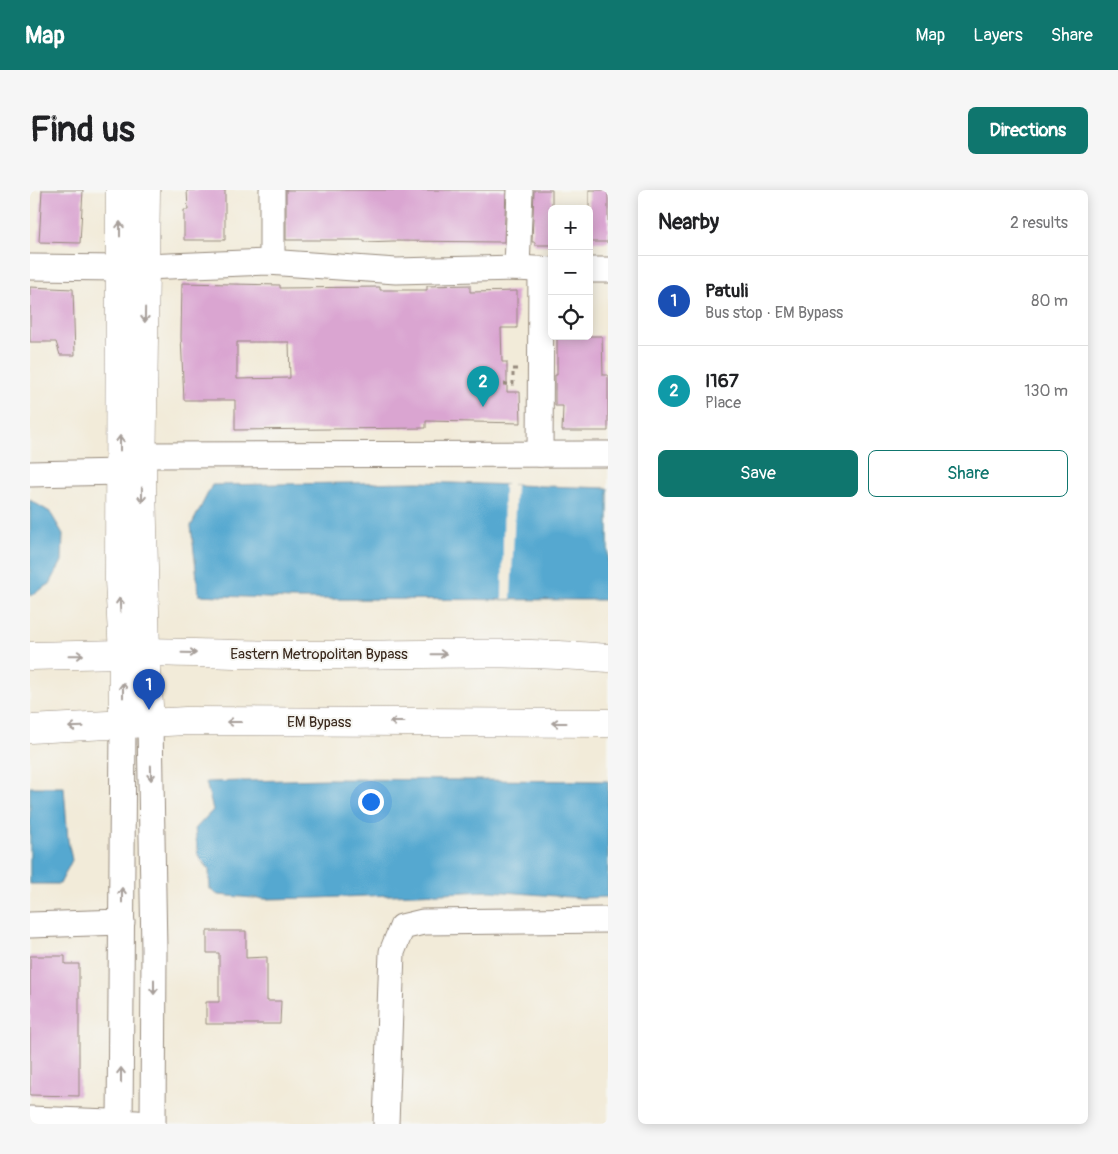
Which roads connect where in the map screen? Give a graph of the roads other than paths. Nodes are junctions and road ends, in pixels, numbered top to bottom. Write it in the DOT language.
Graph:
graph roads {
  1 [pos="120,190"];
  2 [pos="146,190"];
  3 [pos="272,190"];
  4 [pos="520,190"];
  5 [pos="272,262"];
  6 [pos="30,267"];
  7 [pos="133,267"];
  8 [pos="537,269"];
  9 [pos="593,270"];
  10 [pos="608,270"];
  11 [pos="540,454"];
  12 [pos="608,454"];
  13 [pos="143,455"];
  14 [pos="120,472"];
  15 [pos="30,474"];
  16 [pos="134,653"];
  17 [pos="30,656"];
  18 [pos="608,658"];
  19 [pos="608,723"];
  20 [pos="150,724"];
  21 [pos="123,726"];
  22 [pos="30,728"];
  23 [pos="608,920"];
  24 [pos="122,922"];
  25 [pos="30,925"];
  26 [pos="122,949"];
  27 [pos="154,950"];
  28 [pos="30,1119"];
  29 [pos="120,1123"];
  30 [pos="153,1124"];
  31 [pos="386,1124"];
  7 -- 1 [label="main road, one-way"];
  2 -- 7 [label="main road"];
  3 -- 5 [label="street"];
  4 -- 8 [label="street"];
  5 -- 7 [label="street"];
  5 -- 8 [label="street"];
  6 -- 7 [label="street"];
  7 -- 13 [label="main road, one-way"];
  14 -- 7 [label="main road, one-way"];
  8 -- 11 [label="street"];
  9 -- 10 [label="street"];
  11 -- 12 [label="street"];
  11 -- 13 [label="street"];
  13 -- 16 [label="main road, one-way"];
  14 -- 15 [label="street"];
  16 -- 14 [label="main road, one-way"];
  17 -- 16 [label="main road, Eastern Metropolitan Bypass, one-way"];
  16 -- 18 [label="main road, Eastern Metropolitan Bypass, one-way"];
  16 -- 20 [label="main road"];
  21 -- 16 [label="main road, one-way"];
  19 -- 20 [label="main road, EM Bypass, one-way"];
  20 -- 21 [label="main road, EM Bypass"];
  20 -- 27 [label="street, one-way"];
  21 -- 22 [label="main road, EM Bypass, one-way"];
  24 -- 21 [label="street, one-way"];
  23 -- 31 [label="street"];
  24 -- 25 [label="street"];
  24 -- 26 [label="street"];
  26 -- 27 [label="street"];
  29 -- 26 [label="street, one-way"];
  27 -- 30 [label="street, one-way"];
  28 -- 29 [label="street"];
  29 -- 30 [label="street"];
}
